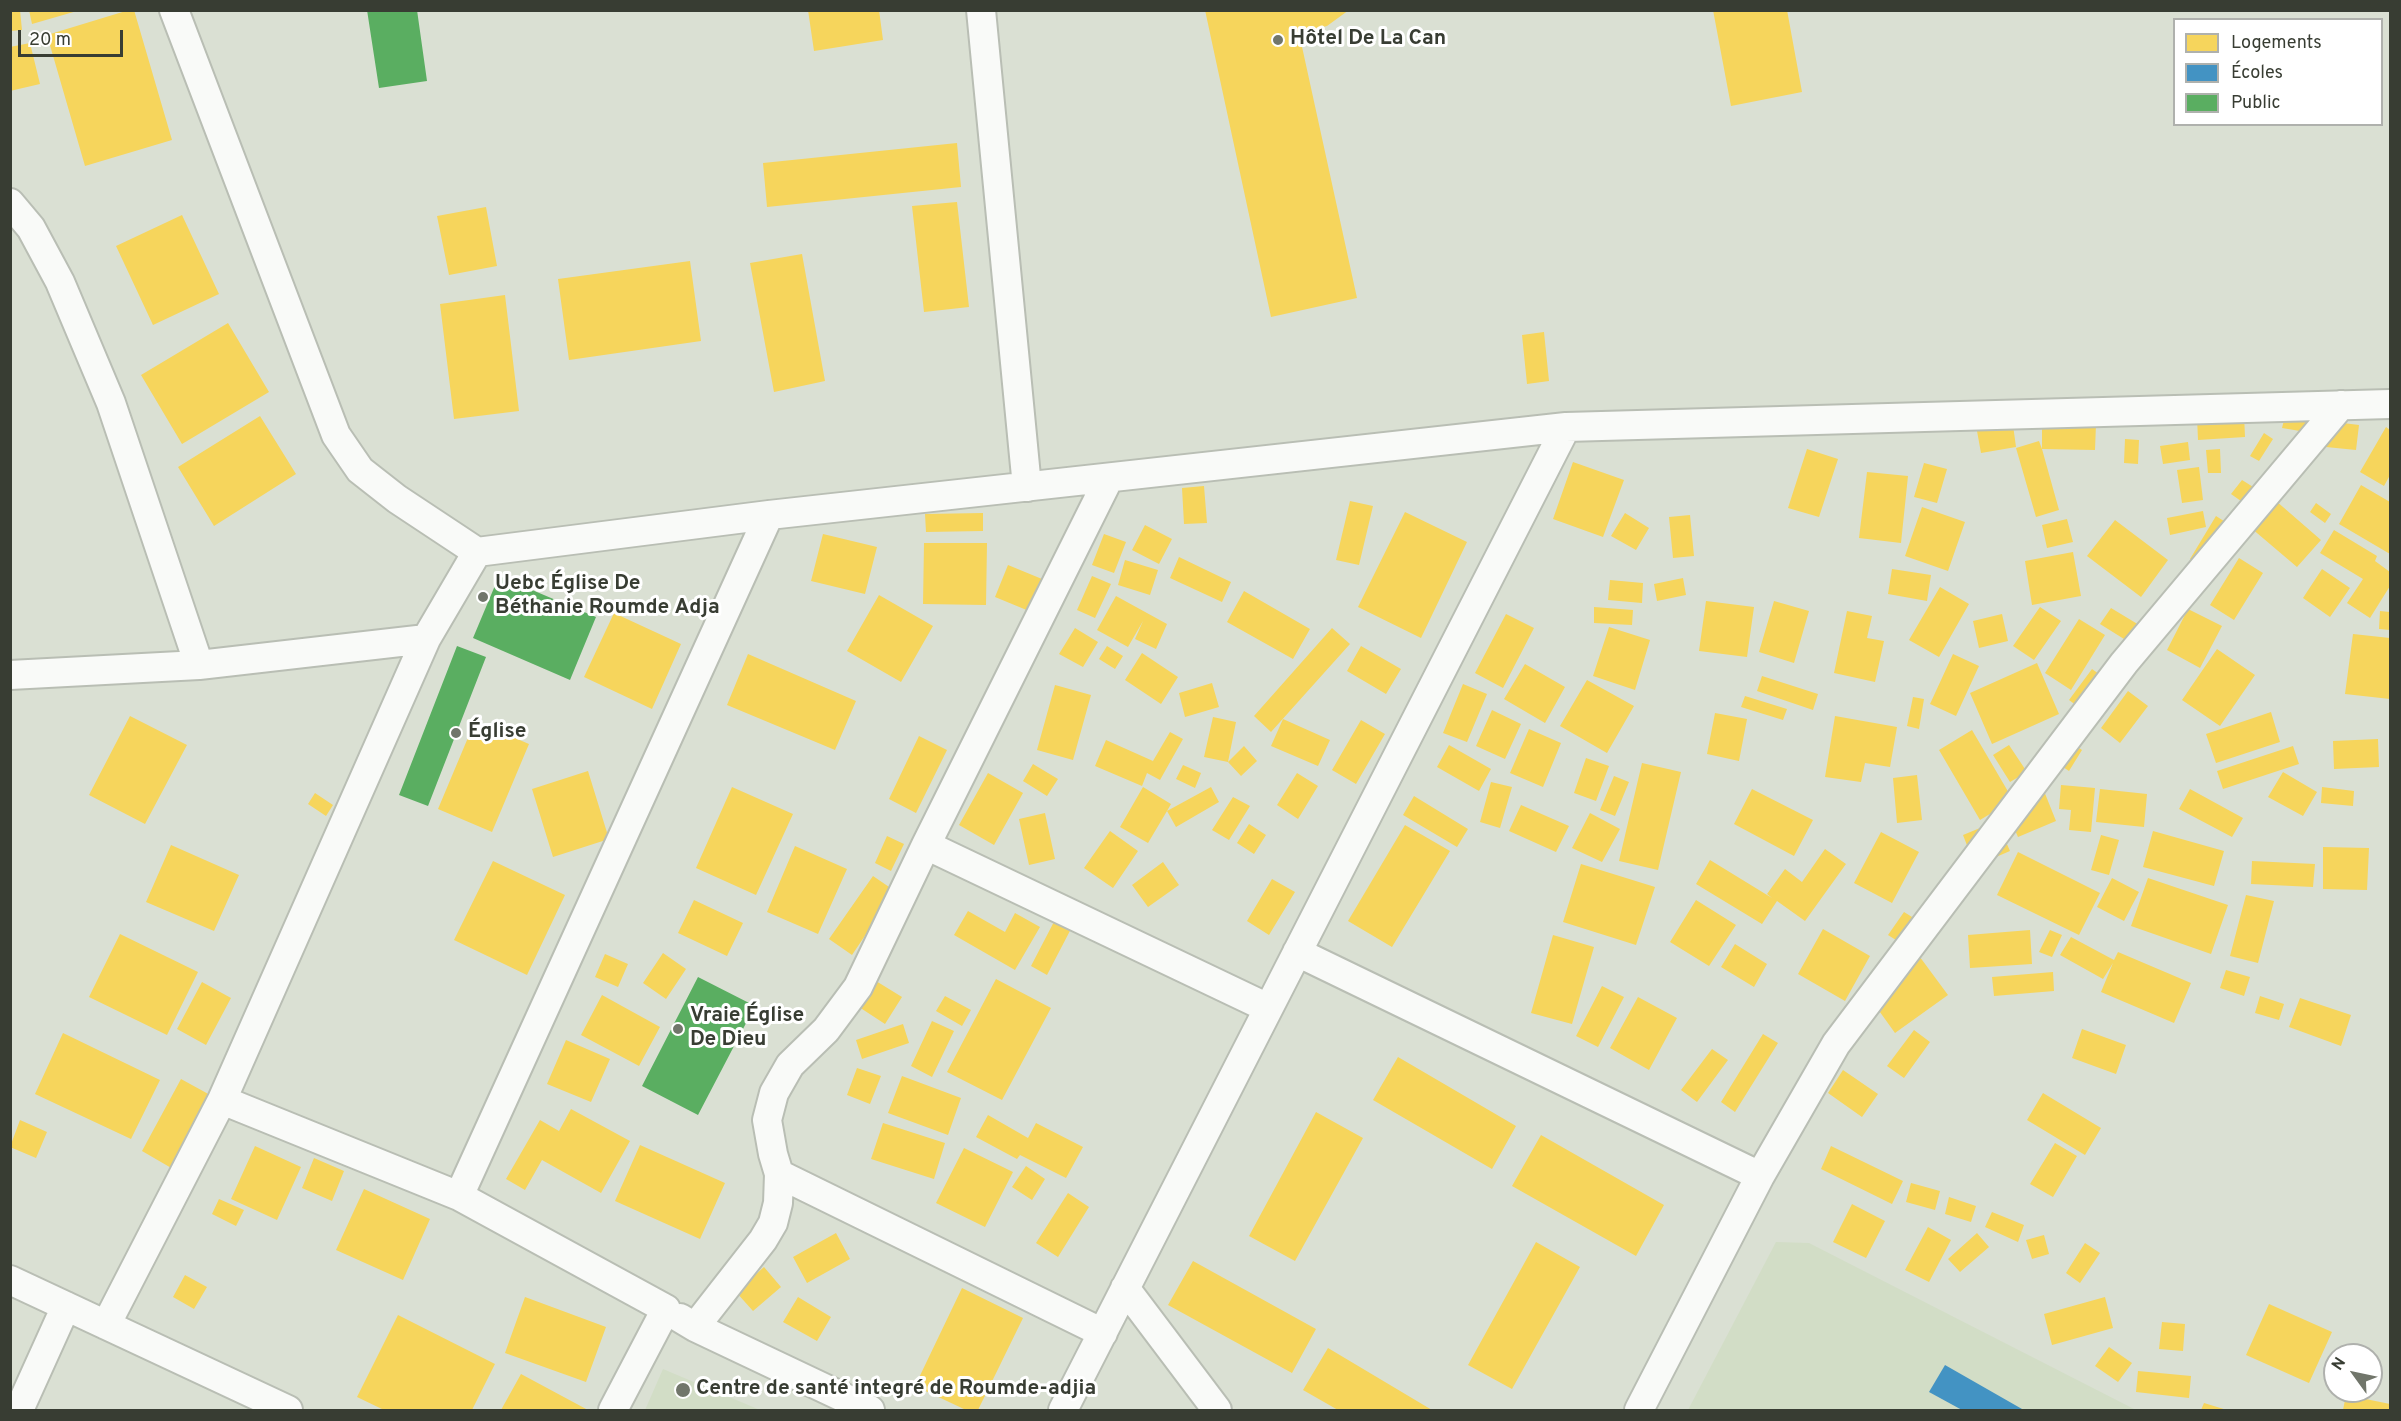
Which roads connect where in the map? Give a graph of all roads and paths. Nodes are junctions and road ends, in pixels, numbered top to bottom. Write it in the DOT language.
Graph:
graph roads {
  1 [pos="174,10"];
  2 [pos="981,10"];
  3 [pos="10,203"];
  4 [pos="2391,404"];
  5 [pos="2341,405"];
  6 [pos="1566,427"];
  7 [pos="1109,478"];
  8 [pos="1026,487"];
  9 [pos="769,515"];
  10 [pos="477,552"];
  11 [pos="426,639"];
  12 [pos="199,665"];
  13 [pos="10,675"];
  14 [pos="926,845"];
  15 [pos="1297,952"];
  16 [pos="1268,1008"];
  17 [pos="222,1100"];
  18 [pos="779,1173"];
  19 [pos="1760,1176"];
  20 [pos="459,1196"];
  21 [pos="10,1280"];
  22 [pos="1125,1288"];
  23 [pos="66,1306"];
  24 [pos="666,1309"];
  25 [pos="106,1325"];
  26 [pos="695,1327"];
  27 [pos="1103,1333"];
  28 [pos="19,1410"];
  29 [pos="288,1410"];
  30 [pos="613,1410"];
  31 [pos="870,1410"];
  32 [pos="1063,1410"];
  33 [pos="1217,1410"];
  34 [pos="1639,1410"];
  1 -- 10 [label="street"];
  2 -- 8 [label="street"];
  3 -- 12 [label="street"];
  4 -- 5 [label="street"];
  5 -- 6 [label="street"];
  5 -- 19 [label="street"];
  6 -- 7 [label="street"];
  6 -- 15 [label="street"];
  7 -- 8 [label="street"];
  7 -- 14 [label="street"];
  8 -- 9 [label="street"];
  9 -- 10 [label="street"];
  9 -- 20 [label="street"];
  10 -- 11 [label="street"];
  11 -- 12 [label="street"];
  11 -- 17 [label="street"];
  12 -- 13 [label="street"];
  14 -- 16 [label="street"];
  14 -- 18 [label="street"];
  15 -- 16 [label="street"];
  15 -- 19 [label="street"];
  16 -- 22 [label="street"];
  17 -- 20 [label="street"];
  17 -- 25 [label="street"];
  18 -- 26 [label="street"];
  18 -- 27 [label="street"];
  19 -- 34 [label="street"];
  20 -- 24 [label="street"];
  21 -- 23 [label="street"];
  22 -- 27 [label="street"];
  22 -- 33 [label="street"];
  23 -- 25 [label="street"];
  23 -- 28 [label="street"];
  24 -- 26 [label="street"];
  24 -- 30 [label="street"];
  25 -- 29 [label="street"];
  26 -- 31 [label="street"];
  27 -- 32 [label="street"];
}
